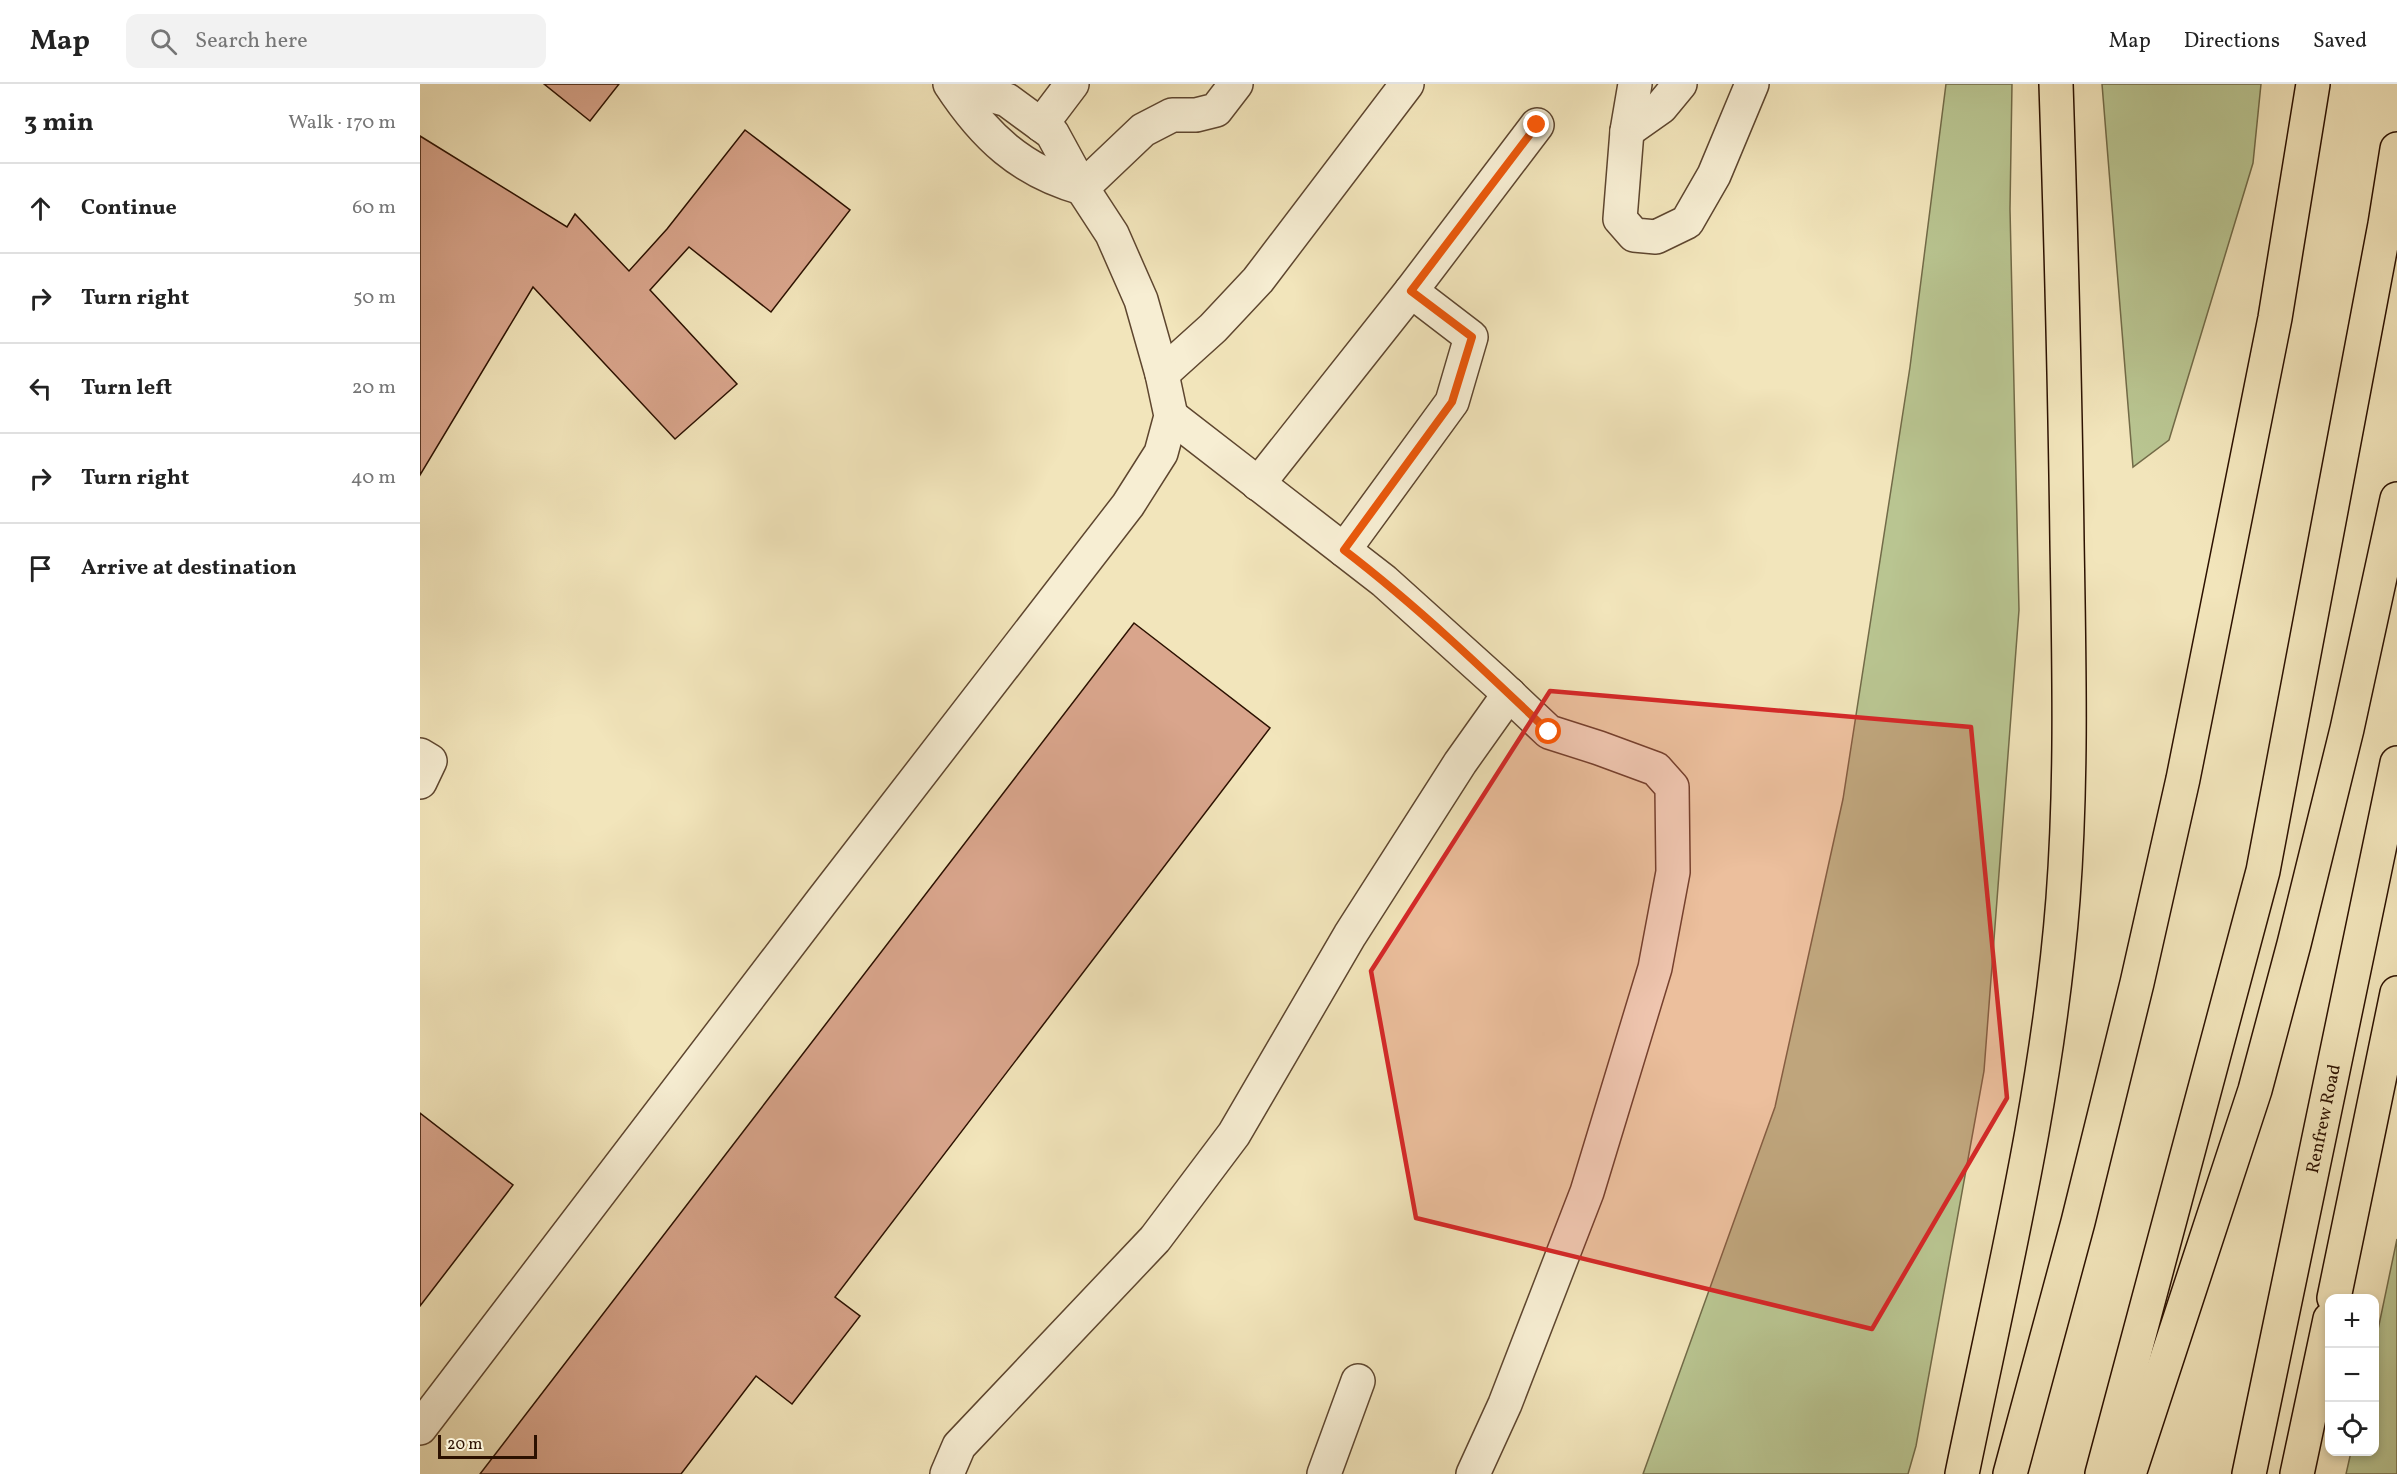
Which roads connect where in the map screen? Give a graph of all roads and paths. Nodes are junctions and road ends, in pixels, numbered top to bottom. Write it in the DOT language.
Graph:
graph roads {
  1 [pos="950,84"];
  2 [pos="1072,84"];
  3 [pos="1236,84"];
  4 [pos="1407,84"];
  5 [pos="1635,84"];
  6 [pos="1680,84"];
  7 [pos="1752,84"];
  8 [pos="2056,84"];
  9 [pos="2313,84"];
  10 [pos="1041,125"];
  11 [pos="1537,125"];
  12 [pos="1627,131"];
  13 [pos="2397,149"];
  14 [pos="1082,188"];
  15 [pos="1411,291"];
  16 [pos="1162,374"];
  17 [pos="1171,416"];
  18 [pos="1258,484"];
  19 [pos="2397,499"];
  20 [pos="1344,550"];
  21 [pos="1509,694"];
  22 [pos="420,755"];
  23 [pos="2397,764"];
  24 [pos="420,782"];
  25 [pos="2397,993"];
  26 [pos="2335,1294"];
  27 [pos="2325,1342"];
  28 [pos="1358,1381"];
  29 [pos="420,1428"];
  30 [pos="947,1474"];
  31 [pos="1324,1474"];
  32 [pos="1473,1474"];
  33 [pos="1962,1474"];
  34 [pos="2010,1474"];
  35 [pos="2102,1474"];
  36 [pos="2129,1474"];
  37 [pos="2249,1474"];
  38 [pos="2297,1474"];
  1 -- 10 [label="lane"];
  1 -- 14 [label="lane"];
  2 -- 10 [label="lane"];
  3 -- 14 [label="lane"];
  4 -- 16 [label="lane"];
  5 -- 12 [label="lane"];
  6 -- 12 [label="lane"];
  7 -- 12 [label="lane"];
  8 -- 33 [label="main road"];
  9 -- 34 [label="main road"];
  10 -- 14 [label="lane"];
  11 -- 15 [label="lane"];
  13 -- 35 [label="main road"];
  14 -- 16 [label="lane"];
  15 -- 18 [label="lane"];
  15 -- 20 [label="lane"];
  16 -- 17 [label="lane"];
  17 -- 18 [label="lane"];
  17 -- 29 [label="lane"];
  18 -- 20 [label="lane"];
  19 -- 36 [label="main road"];
  20 -- 21 [label="lane"];
  21 -- 30 [label="lane"];
  21 -- 32 [label="lane"];
  22 -- 24 [label="lane"];
  23 -- 37 [label="main road, Renfrew Road"];
  25 -- 26 [label="main road"];
  27 -- 38 [label="main road"];
  28 -- 31 [label="lane"];
}
